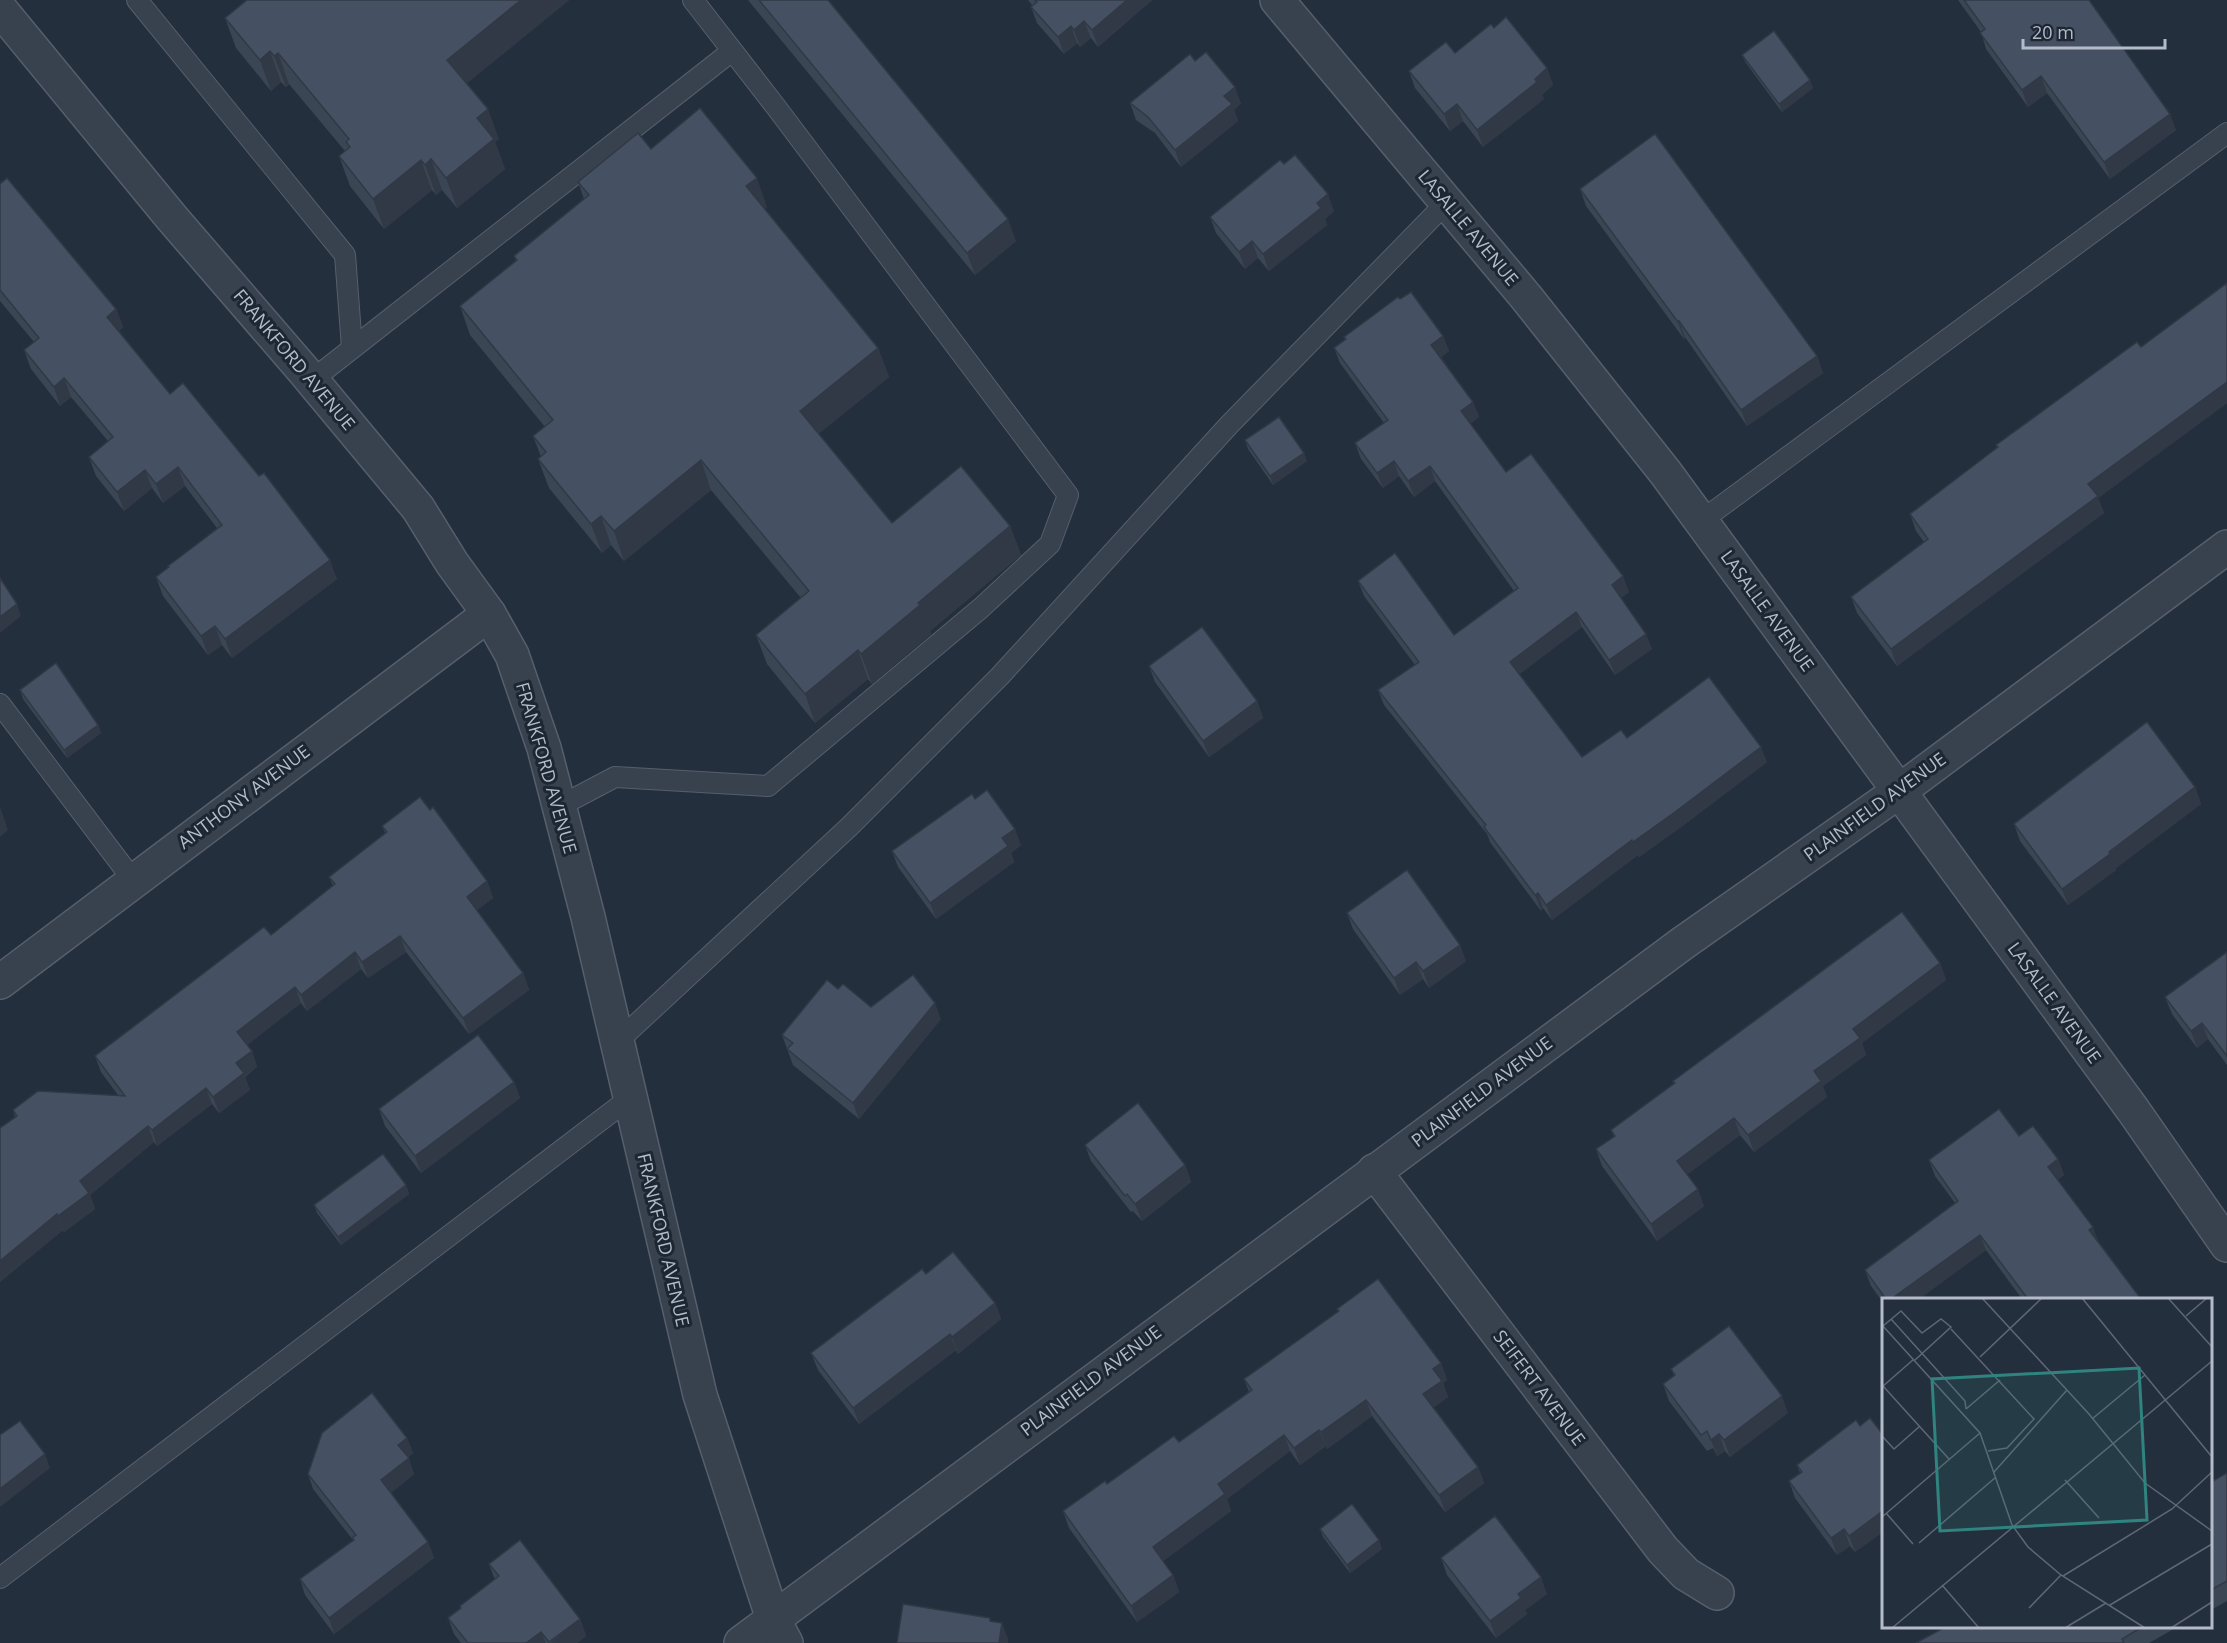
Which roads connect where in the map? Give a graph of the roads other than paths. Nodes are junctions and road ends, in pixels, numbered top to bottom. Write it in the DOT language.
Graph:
graph roads {
  1 [pos="137,0"];
  2 [pos="693,0"];
  3 [pos="1277,0"];
  4 [pos="0,9"];
  5 [pos="732,51"];
  6 [pos="2227,133"];
  7 [pos="1447,202"];
  8 [pos="352,348"];
  9 [pos="312,380"];
  10 [pos="1701,521"];
  11 [pos="2227,547"];
  12 [pos="489,614"];
  13 [pos="0,704"];
  14 [pos="1898,792"];
  15 [pos="560,806"];
  16 [pos="134,880"];
  17 [pos="0,982"];
  18 [pos="617,1042"];
  19 [pos="630,1098"];
  20 [pos="1374,1172"];
  21 [pos="2227,1245"];
  22 [pos="0,1578"];
  23 [pos="1717,1593"];
  24 [pos="779,1631"];
  25 [pos="741,1643"];
  1 -- 8 [label="lane"];
  2 -- 5 [label="lane"];
  3 -- 7 [label="street, LASALLE AVENUE"];
  4 -- 9 [label="street, FRANKFORD AVENUE"];
  5 -- 8 [label="lane"];
  5 -- 15 [label="lane"];
  6 -- 10 [label="lane"];
  7 -- 10 [label="street, LASALLE AVENUE"];
  7 -- 18 [label="lane"];
  8 -- 9 [label="lane"];
  9 -- 12 [label="street, FRANKFORD AVENUE"];
  10 -- 14 [label="street, LASALLE AVENUE"];
  11 -- 14 [label="street, PLAINFIELD AVENUE"];
  12 -- 15 [label="street, FRANKFORD AVENUE"];
  12 -- 16 [label="street, ANTHONY AVENUE"];
  13 -- 16 [label="lane"];
  14 -- 20 [label="street, PLAINFIELD AVENUE"];
  14 -- 21 [label="street, LASALLE AVENUE"];
  15 -- 18 [label="street, FRANKFORD AVENUE"];
  16 -- 17 [label="street, ANTHONY AVENUE"];
  18 -- 19 [label="street, FRANKFORD AVENUE"];
  19 -- 22 [label="lane"];
  19 -- 24 [label="street, FRANKFORD AVENUE"];
  20 -- 23 [label="street, SEIFERT AVENUE"];
  20 -- 24 [label="street, PLAINFIELD AVENUE"];
  24 -- 25 [label="street, PLAINFIELD AVENUE"];
}
